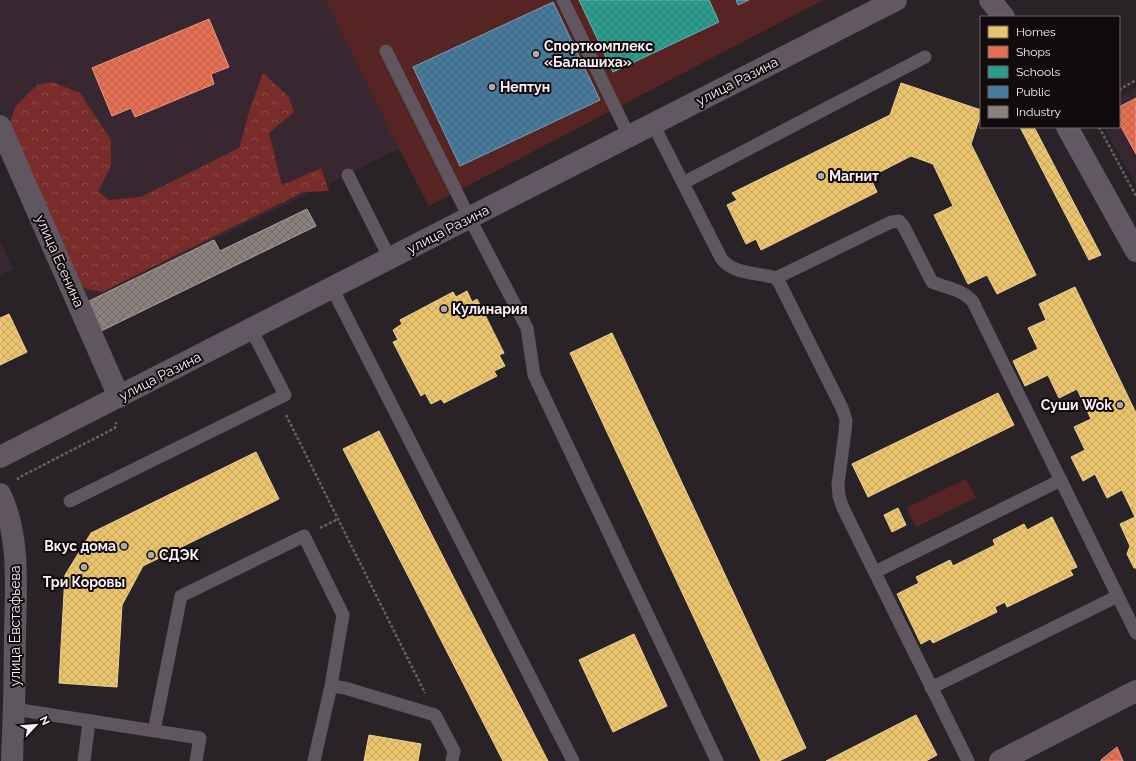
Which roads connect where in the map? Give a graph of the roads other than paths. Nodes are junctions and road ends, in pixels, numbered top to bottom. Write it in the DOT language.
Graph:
graph roads {
  1 [pos="563,0"];
  2 [pos="896,0"];
  3 [pos="990,0"];
  4 [pos="1003,16"];
  5 [pos="386,52"];
  6 [pos="925,57"];
  7 [pos="653,124"];
  8 [pos="0,126"];
  9 [pos="1068,128"];
  10 [pos="629,136"];
  11 [pos="348,175"];
  12 [pos="683,183"];
  13 [pos="469,217"];
  14 [pos="1136,251"];
  15 [pos="390,259"];
  16 [pos="776,278"];
  17 [pos="332,288"];
  18 [pos="251,329"];
  19 [pos="119,396"];
  20 [pos="0,457"];
  21 [pos="1061,480"];
  22 [pos="0,494"];
  23 [pos="70,501"];
  24 [pos="874,572"];
  25 [pos="1118,596"];
  26 [pos="1136,633"];
  27 [pos="331,686"];
  28 [pos="932,688"];
  29 [pos="1136,691"];
  30 [pos="14,709"];
  31 [pos="89,722"];
  32 [pos="154,731"];
  33 [pos="12,761"];
  34 [pos="84,761"];
  35 [pos="196,761"];
  36 [pos="314,761"];
  37 [pos="452,761"];
  38 [pos="573,761"];
  39 [pos="717,761"];
  40 [pos="968,761"];
  41 [pos="1000,761"];
  1 -- 10 [label="lane"];
  2 -- 7 [label="main road, улица Разина"];
  3 -- 4 [label="main road"];
  5 -- 13 [label="lane"];
  6 -- 12 [label="lane"];
  7 -- 10 [label="main road, улица Разина"];
  7 -- 12 [label="lane"];
  8 -- 19 [label="street, улица Есенина"];
  9 -- 14 [label="main road"];
  10 -- 13 [label="main road, улица Разина"];
  11 -- 15 [label="lane"];
  12 -- 16 [label="lane"];
  13 -- 15 [label="main road, улица Разина"];
  13 -- 39 [label="lane"];
  15 -- 17 [label="main road, улица Разина"];
  16 -- 21 [label="lane"];
  16 -- 24 [label="lane"];
  17 -- 18 [label="main road, улица Разина"];
  17 -- 38 [label="lane"];
  18 -- 19 [label="main road, улица Разина"];
  18 -- 23 [label="lane"];
  19 -- 20 [label="main road, улица Разина"];
  21 -- 24 [label="lane"];
  21 -- 25 [label="lane"];
  22 -- 30 [label="street, улица Евстафьева"];
  24 -- 28 [label="lane"];
  25 -- 26 [label="lane"];
  25 -- 28 [label="lane"];
  27 -- 32 [label="lane"];
  27 -- 36 [label="lane"];
  27 -- 37 [label="lane"];
  28 -- 40 [label="lane"];
  29 -- 41 [label="street"];
  30 -- 31 [label="lane"];
  30 -- 33 [label="street, улица Евстафьева"];
  31 -- 32 [label="lane"];
  31 -- 34 [label="lane"];
  32 -- 35 [label="lane"];
}
